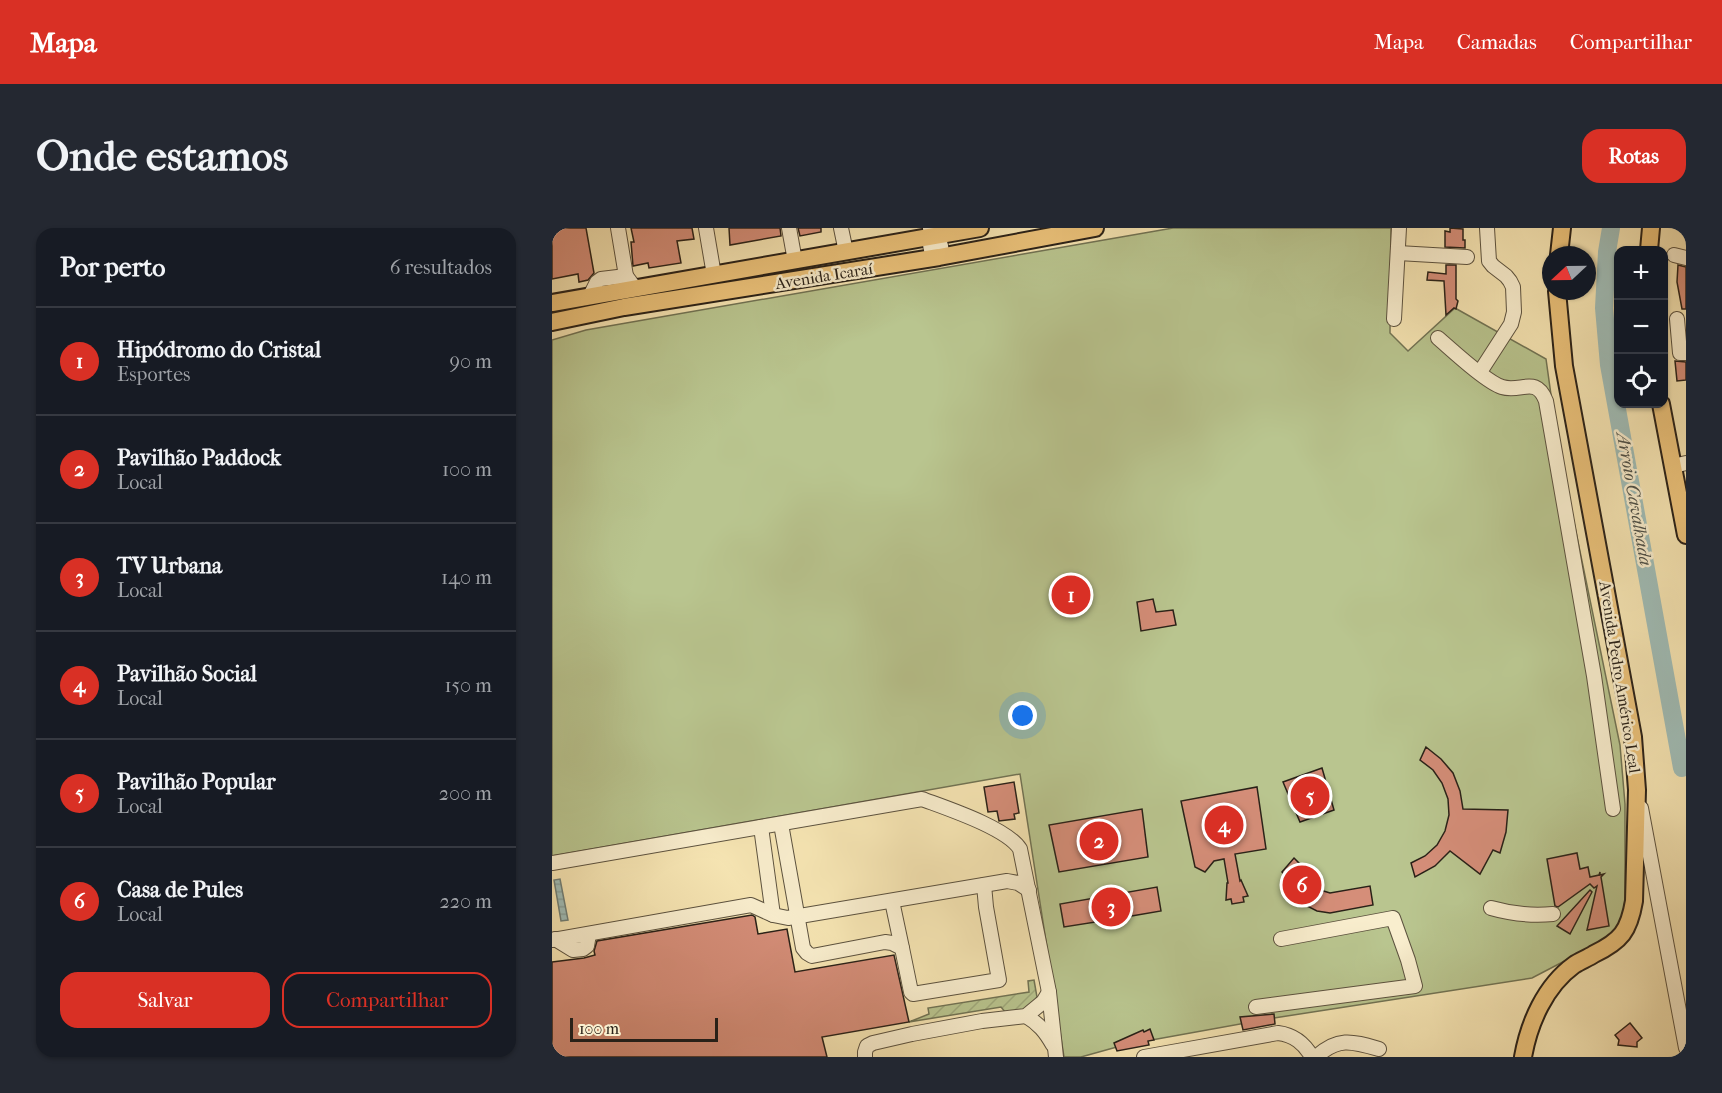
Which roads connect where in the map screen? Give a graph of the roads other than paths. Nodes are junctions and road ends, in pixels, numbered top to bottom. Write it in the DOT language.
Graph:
graph roads {
  1 [pos="618,228"];
  2 [pos="706,228"];
  3 [pos="789,228"];
  4 [pos="841,228"];
  5 [pos="980,228"];
  6 [pos="1095,228"];
  7 [pos="1399,228"];
  8 [pos="1487,228"];
  9 [pos="1562,228"];
  10 [pos="1651,228"];
  11 [pos="931,232"];
  12 [pos="1560,246"];
  13 [pos="1649,246"];
  14 [pos="846,252"];
  15 [pos="1398,253"];
  16 [pos="939,257"];
  17 [pos="1467,257"];
  18 [pos="795,261"];
  19 [pos="714,274"];
  20 [pos="631,282"];
  21 [pos="706,294"];
  22 [pos="1558,300"];
  23 [pos="552,303"];
  24 [pos="1394,319"];
  25 [pos="1677,319"];
  26 [pos="552,322"];
  27 [pos="1438,338"];
  28 [pos="1683,353"];
  29 [pos="1480,372"];
  30 [pos="1662,408"];
  31 [pos="1679,464"];
  32 [pos="1686,536"];
  33 [pos="1638,790"];
  34 [pos="1613,809"];
  35 [pos="782,824"];
  36 [pos="761,827"];
  37 [pos="1022,854"];
  38 [pos="552,863"];
  39 [pos="1008,881"];
  40 [pos="984,885"];
  41 [pos="1029,891"];
  42 [pos="892,901"];
  43 [pos="1491,908"];
  44 [pos="1553,914"];
  45 [pos="773,915"];
  46 [pos="798,916"];
  47 [pos="1281,939"];
  48 [pos="554,940"];
  49 [pos="902,948"];
  50 [pos="1049,992"];
  51 [pos="1256,1007"];
  52 [pos="1026,1017"];
  53 [pos="1378,1048"];
  54 [pos="1686,1048"];
  55 [pos="1056,1053"];
  56 [pos="865,1057"];
  57 [pos="1144,1057"];
  58 [pos="1314,1057"];
  59 [pos="1523,1057"];
  1 -- 20 [label="street"];
  2 -- 19 [label="street"];
  3 -- 18 [label="street"];
  4 -- 14 [label="street"];
  5 -- 11 [label="main road, Avenida Icaraí"];
  6 -- 16 [label="main road, Avenida Icaraí"];
  7 -- 15 [label="street"];
  8 -- 29 [label="street"];
  9 -- 12 [label="main road"];
  10 -- 13 [label="main road"];
  11 -- 14 [label="main road, Avenida Icaraí"];
  11 -- 16 [label="street"];
  14 -- 18 [label="main road, Avenida Icaraí"];
  15 -- 17 [label="street"];
  15 -- 24 [label="street"];
  16 -- 21 [label="main road, Avenida Icaraí"];
  18 -- 19 [label="main road, Avenida Icaraí"];
  19 -- 20 [label="main road, Avenida Icaraí"];
  19 -- 21 [label="main road"];
  20 -- 23 [label="main road, Avenida Icaraí"];
  21 -- 26 [label="main road, Avenida Icaraí"];
  22 -- 33 [label="main road, Avenida Pedro Américo Leal"];
  25 -- 28 [label="street"];
  27 -- 29 [label="street"];
  29 -- 34 [label="street"];
  30 -- 31 [label="main road"];
  31 -- 32 [label="main road"];
  33 -- 54 [label="street"];
  33 -- 59 [label="main road, Avenida Pedro Américo Leal"];
  35 -- 36 [label="street"];
  35 -- 37 [label="street"];
  35 -- 46 [label="street"];
  36 -- 38 [label="street"];
  36 -- 45 [label="street"];
  37 -- 39 [label="street"];
  37 -- 41 [label="street"];
  39 -- 40 [label="street"];
  39 -- 41 [label="street"];
  40 -- 42 [label="street"];
  40 -- 49 [label="street"];
  41 -- 50 [label="street"];
  42 -- 46 [label="street"];
  42 -- 49 [label="street"];
  43 -- 44 [label="street"];
  45 -- 46 [label="street"];
  45 -- 48 [label="street"];
  46 -- 49 [label="street"];
  47 -- 51 [label="street"];
  50 -- 52 [label="street"];
  50 -- 55 [label="street"];
  52 -- 55 [label="street"];
  52 -- 56 [label="street"];
  53 -- 58 [label="street"];
  57 -- 58 [label="street"];
}
